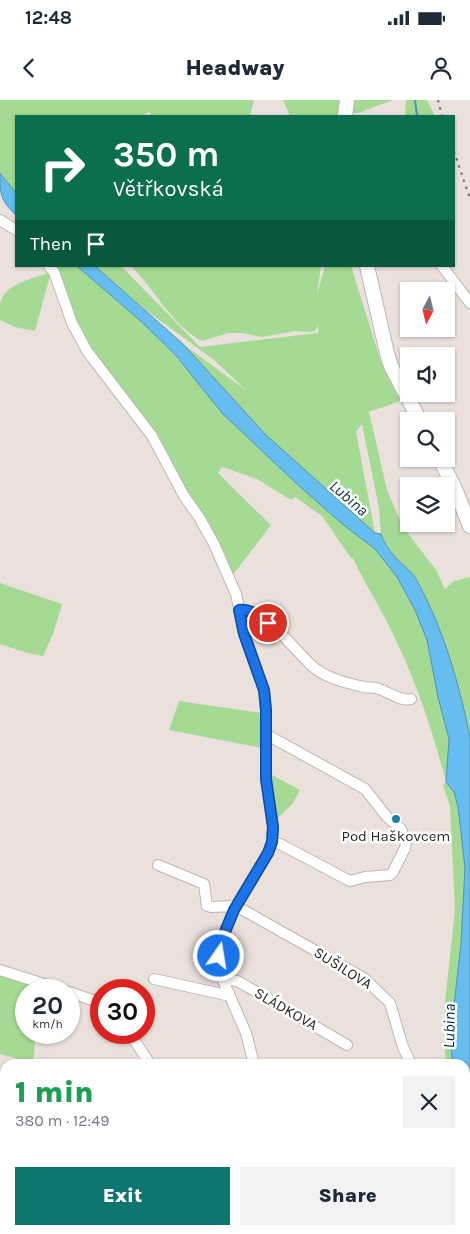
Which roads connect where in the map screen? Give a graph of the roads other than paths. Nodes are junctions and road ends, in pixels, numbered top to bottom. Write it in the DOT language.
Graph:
graph roads {
  1 [pos="346,100"];
  2 [pos="345,115"];
  3 [pos="0,220"];
  4 [pos="15,229"];
  5 [pos="50,267"];
  6 [pos="367,267"];
  7 [pos="443,267"];
  8 [pos="470,303"];
  9 [pos="415,412"];
  10 [pos="444,467"];
  11 [pos="470,526"];
  12 [pos="239,610"];
  13 [pos="411,699"];
  14 [pos="266,736"];
  15 [pos="272,842"];
  16 [pos="158,865"];
  17 [pos="236,906"];
  18 [pos="0,970"];
  19 [pos="28,979"];
  20 [pos="155,979"];
  21 [pos="223,979"];
  22 [pos="229,993"];
  23 [pos="137,1044"];
  24 [pos="347,1045"];
  25 [pos="147,1059"];
  26 [pos="253,1059"];
  27 [pos="409,1059"];
  1 -- 2 [label="main road"];
  3 -- 4 [label="street"];
  5 -- 12 [label="street"];
  6 -- 9 [label="main road"];
  7 -- 8 [label="street"];
  10 -- 11 [label="main road"];
  12 -- 13 [label="street"];
  12 -- 14 [label="street"];
  14 -- 15 [label="street"];
  14 -- 15 [label="street"];
  15 -- 17 [label="street"];
  16 -- 17 [label="street"];
  17 -- 21 [label="street"];
  17 -- 27 [label="street, SUŠILOVA"];
  18 -- 19 [label="street"];
  20 -- 22 [label="street"];
  21 -- 22 [label="street"];
  21 -- 24 [label="street, SLÁDKOVA"];
  22 -- 26 [label="street"];
  23 -- 25 [label="street"];
}
